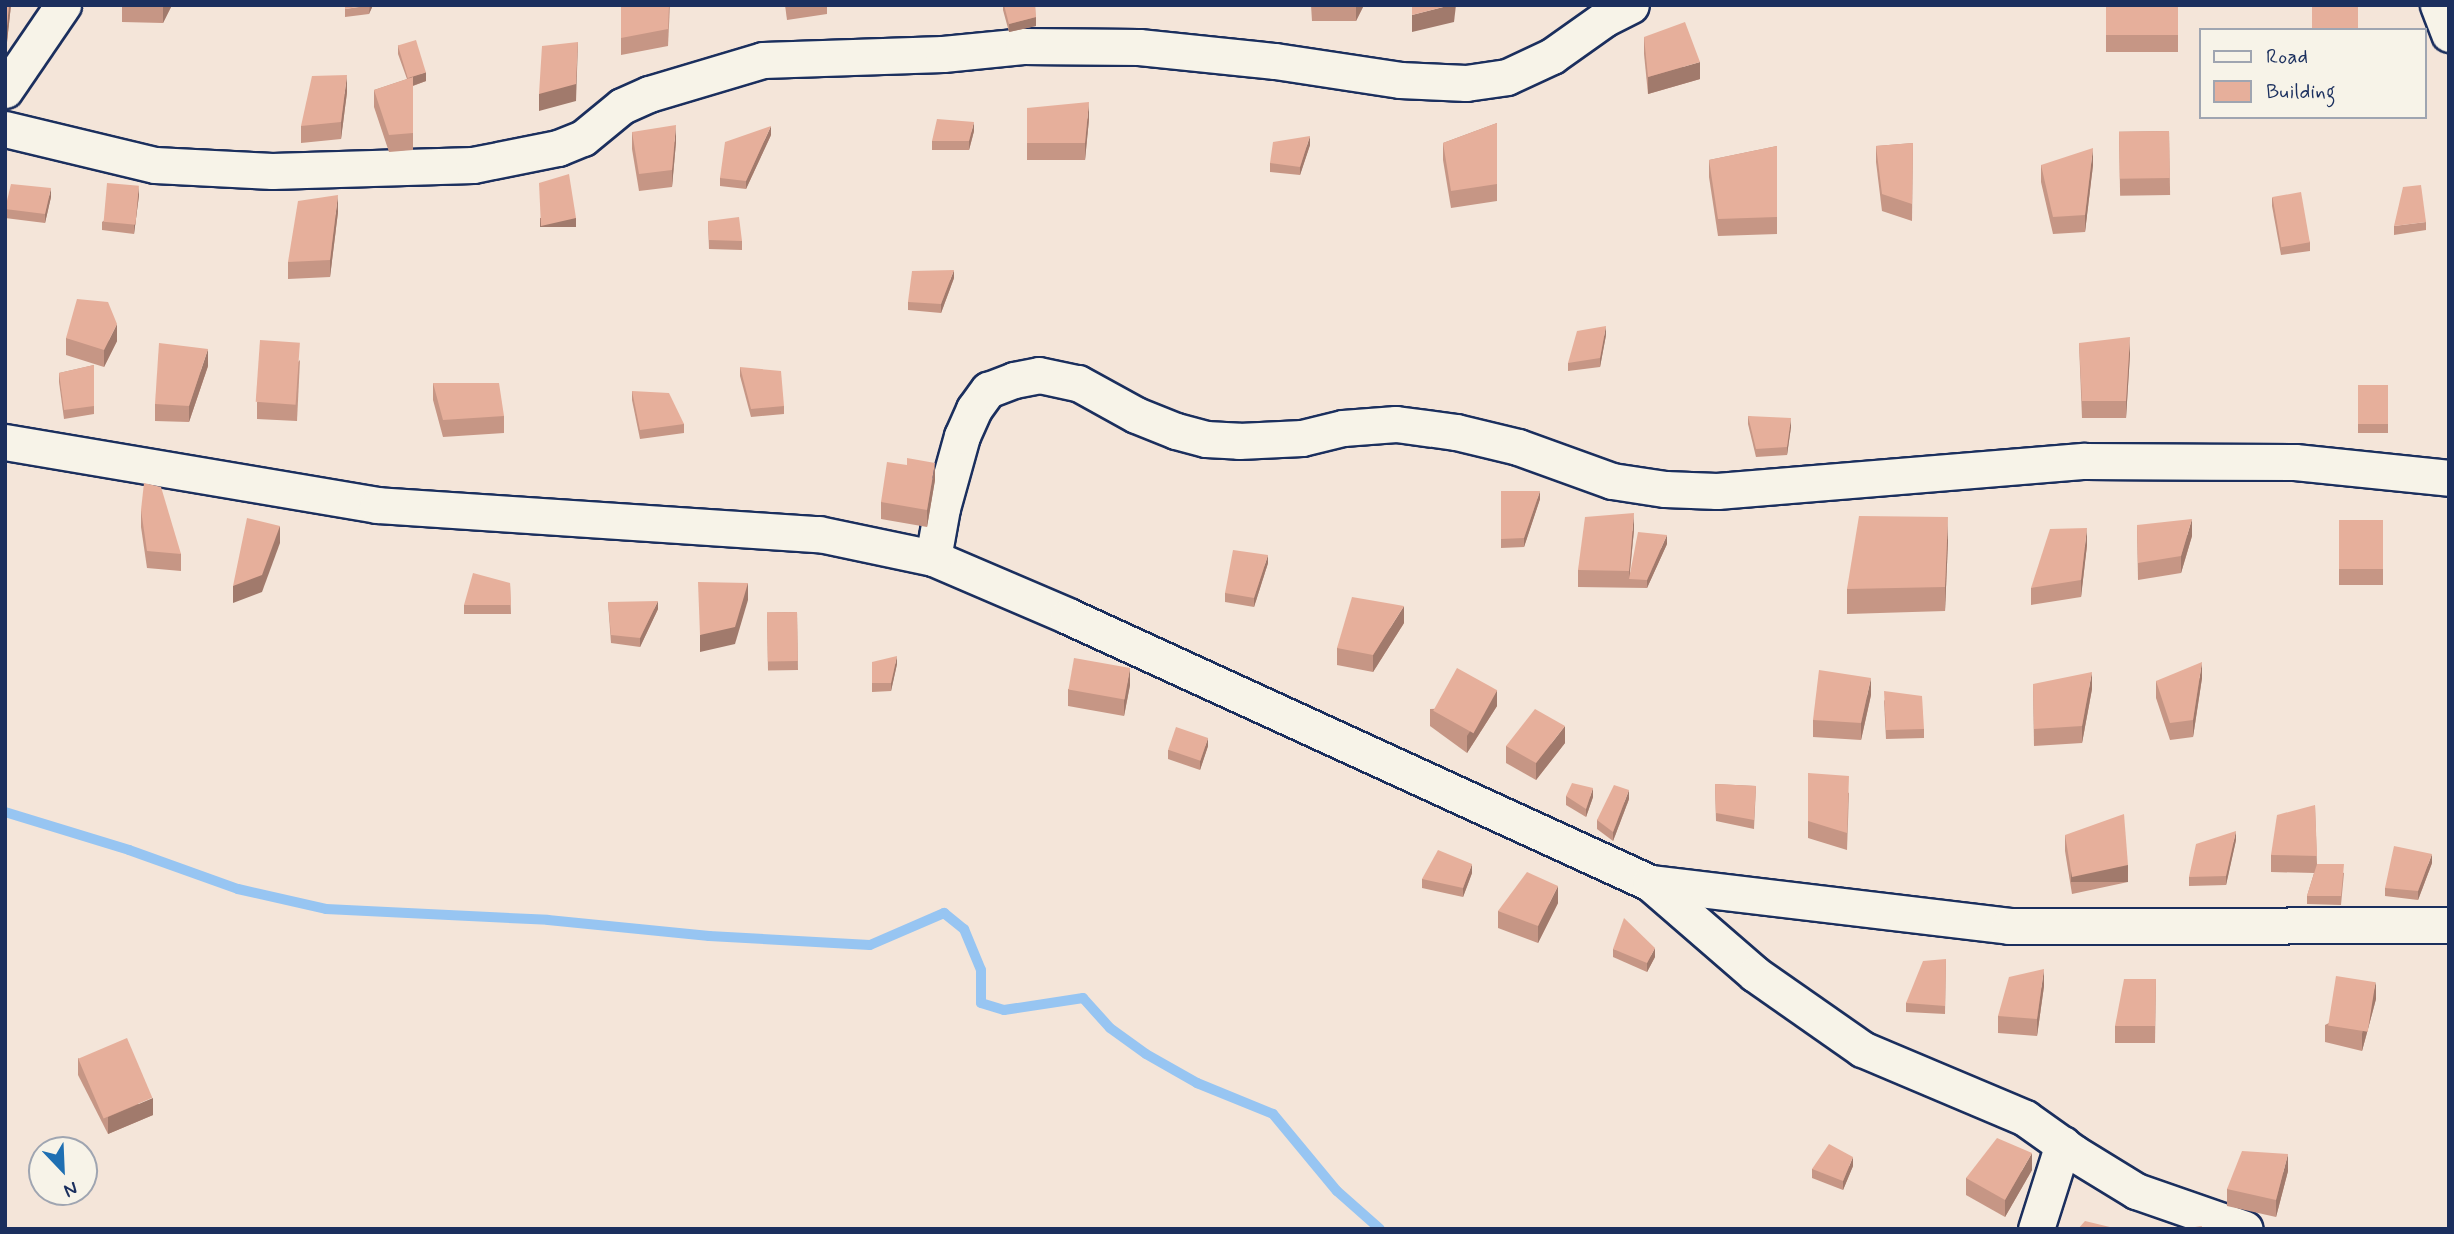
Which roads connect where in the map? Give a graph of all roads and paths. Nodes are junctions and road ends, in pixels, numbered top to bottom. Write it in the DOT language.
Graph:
graph roads {
  1 [pos="63,5"];
  2 [pos="1631,5"];
  3 [pos="2438,5"];
  4 [pos="2449,34"];
  5 [pos="5,90"];
  6 [pos="5,129"];
  7 [pos="5,442"];
  8 [pos="2449,478"];
  9 [pos="933,558"];
  10 [pos="1650,883"];
  11 [pos="2449,925"];
  12 [pos="2063,1144"];
  13 [pos="2036,1229"];
  14 [pos="2245,1229"];
  1 -- 5 [label="street"];
  2 -- 6 [label="street"];
  3 -- 4 [label="street"];
  7 -- 9 [label="street"];
  8 -- 9 [label="street"];
  9 -- 10 [label="street"];
  10 -- 11 [label="street"];
  10 -- 12 [label="street"];
  12 -- 13 [label="street"];
  12 -- 14 [label="street"];
}
